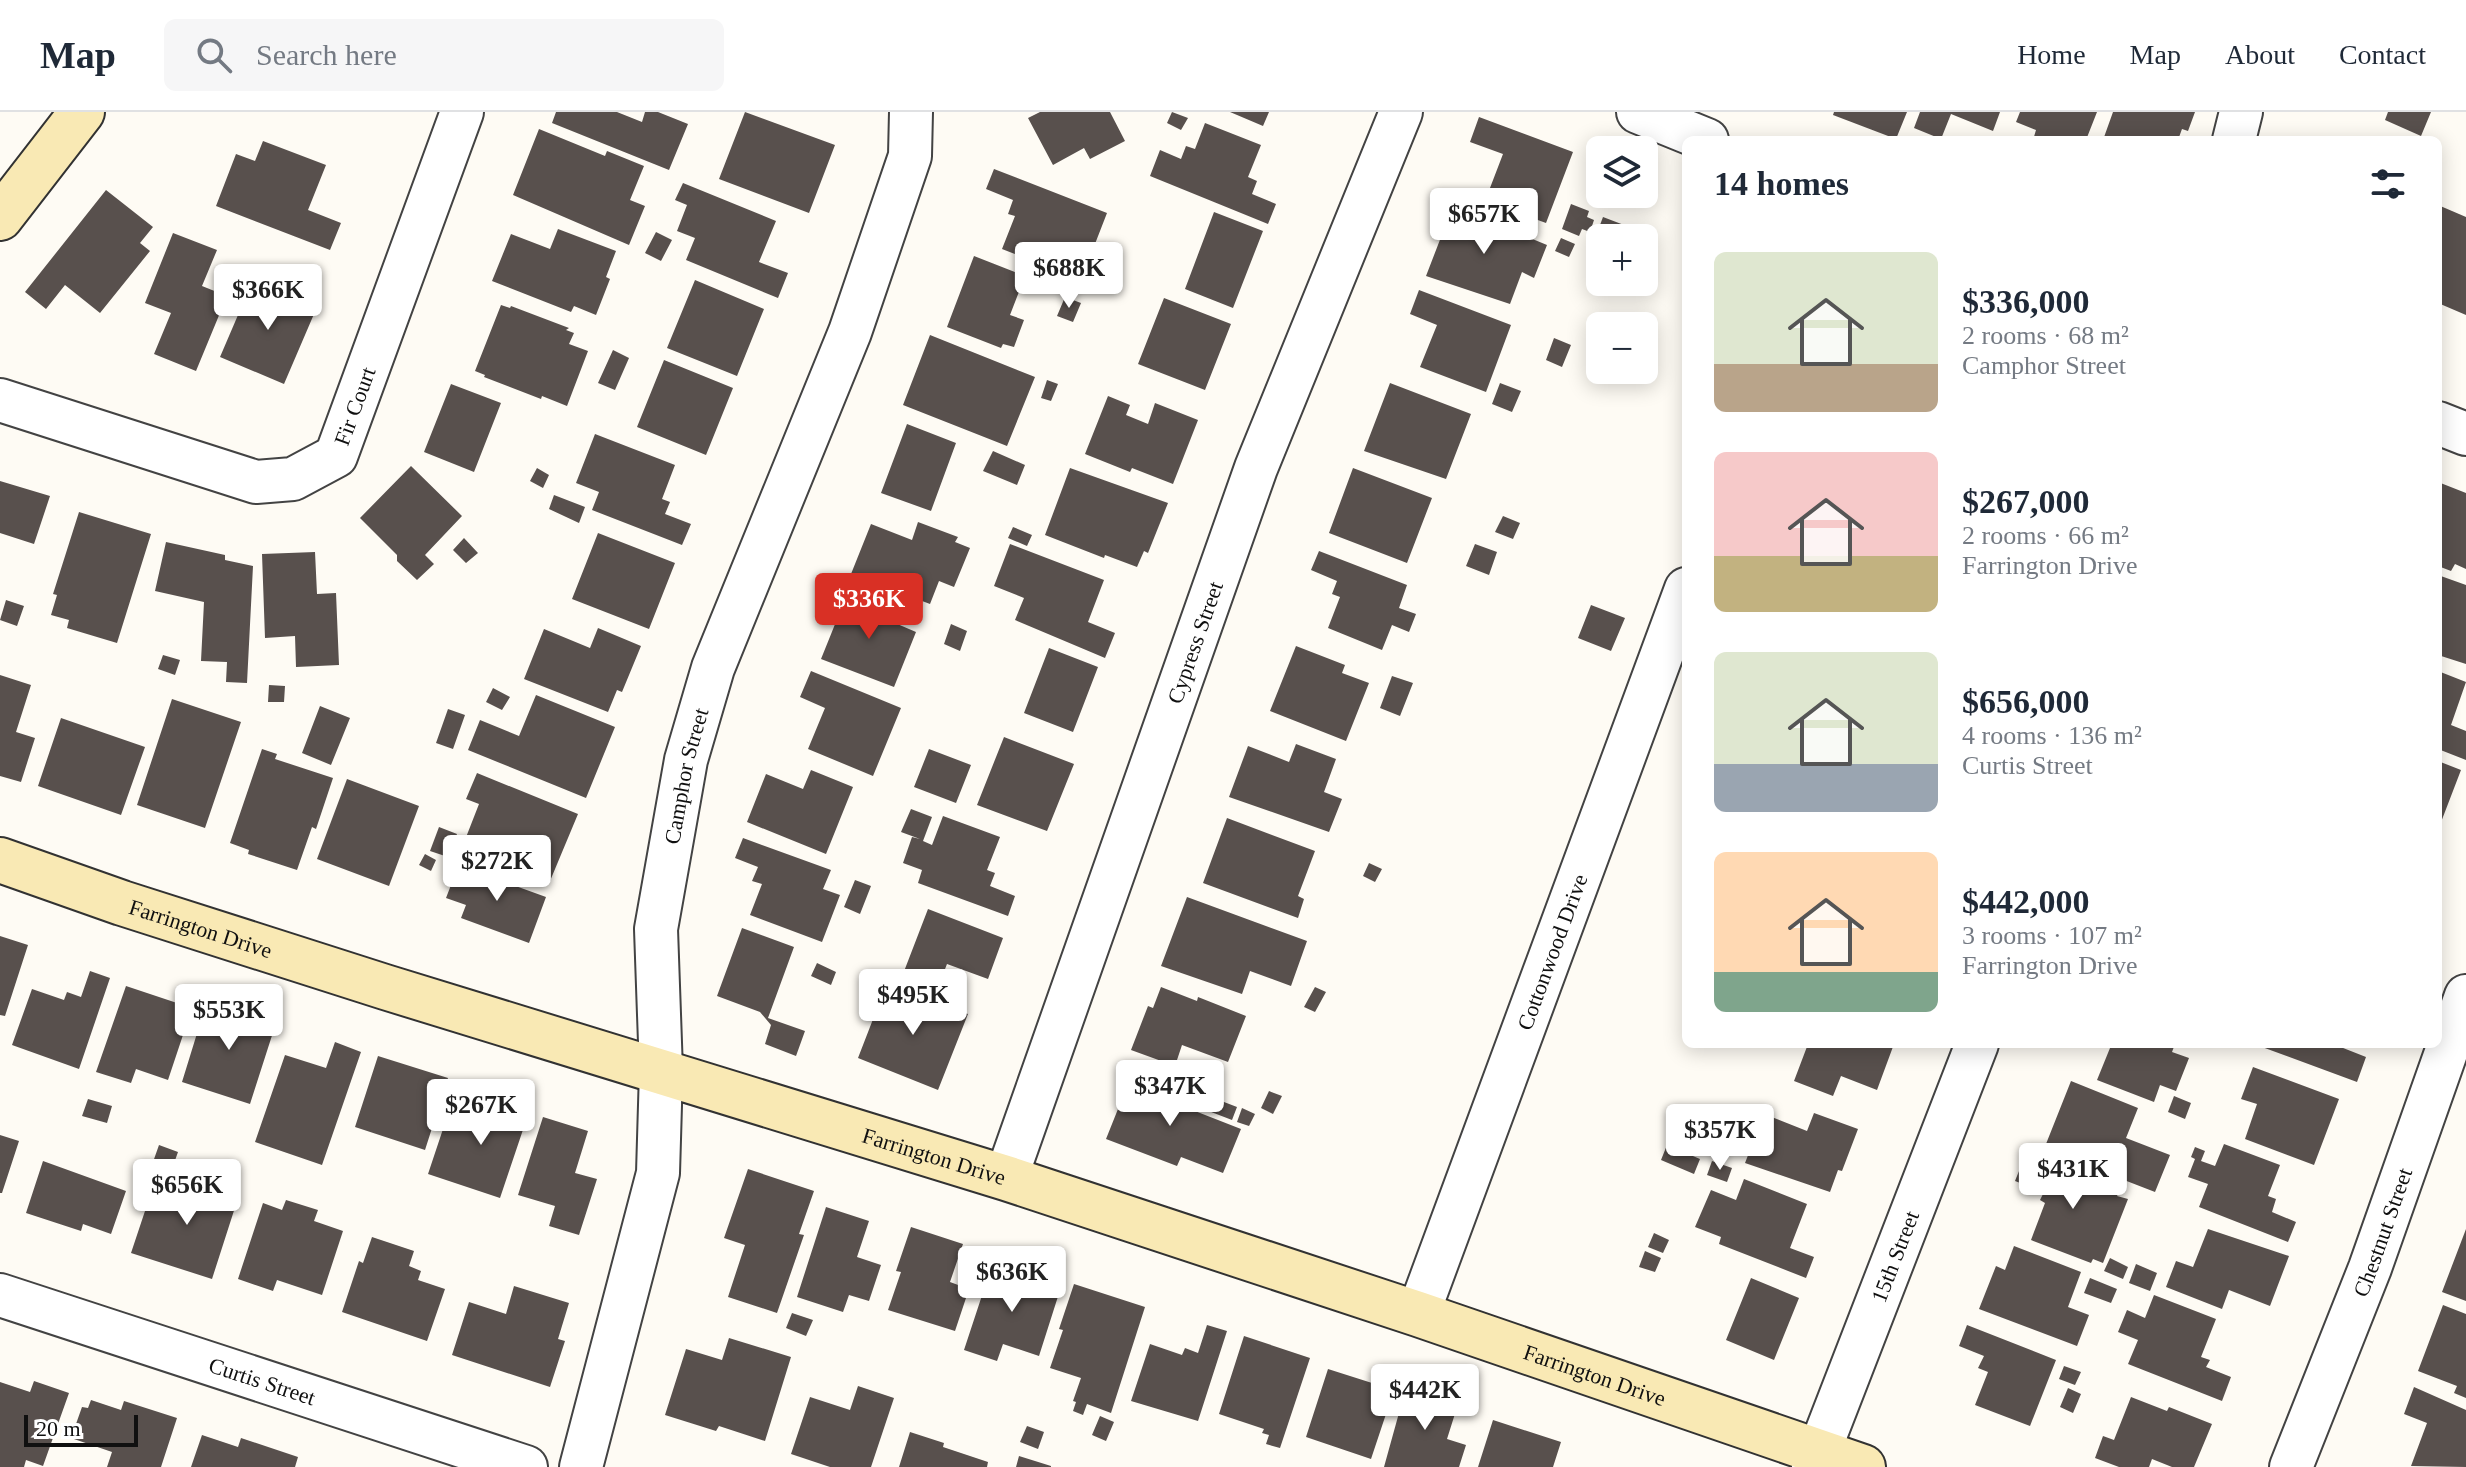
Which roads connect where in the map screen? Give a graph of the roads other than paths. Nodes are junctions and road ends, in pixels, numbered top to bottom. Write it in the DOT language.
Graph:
graph roads {
  1 [pos="82,112"];
  2 [pos="462,112"];
  3 [pos="911,112"];
  4 [pos="1401,112"];
  5 [pos="1638,112"];
  6 [pos="2241,112"];
  7 [pos="1697,136"];
  8 [pos="2235,136"];
  9 [pos="0,218"];
  10 [pos="0,400"];
  11 [pos="2442,425"];
  12 [pos="2466,434"];
  13 [pos="1682,600"];
  14 [pos="0,860"];
  15 [pos="2466,996"];
  16 [pos="1975,1048"];
  17 [pos="661,1071"];
  18 [pos="1006,1178"];
  19 [pos="0,1295"];
  20 [pos="1418,1314"];
  21 [pos="1816,1460"];
  22 [pos="526,1467"];
  23 [pos="581,1467"];
  24 [pos="1863,1467"];
  25 [pos="2291,1467"];
  1 -- 9 [label="street"];
  2 -- 10 [label="street, Fir Court"];
  3 -- 17 [label="street, Camphor Street"];
  4 -- 18 [label="street, Cypress Street"];
  5 -- 7 [label="street"];
  6 -- 8 [label="street"];
  11 -- 12 [label="street"];
  13 -- 20 [label="street, Cottonwood Drive"];
  14 -- 17 [label="street, Farrington Drive"];
  15 -- 25 [label="street, Chestnut Street"];
  16 -- 21 [label="street, 15th Street"];
  17 -- 18 [label="street, Farrington Drive"];
  17 -- 23 [label="street, Camphor Street"];
  18 -- 20 [label="street, Farrington Drive"];
  19 -- 22 [label="street, Curtis Street"];
  20 -- 21 [label="street, Farrington Drive"];
  21 -- 24 [label="street, Farrington Drive"];
}
